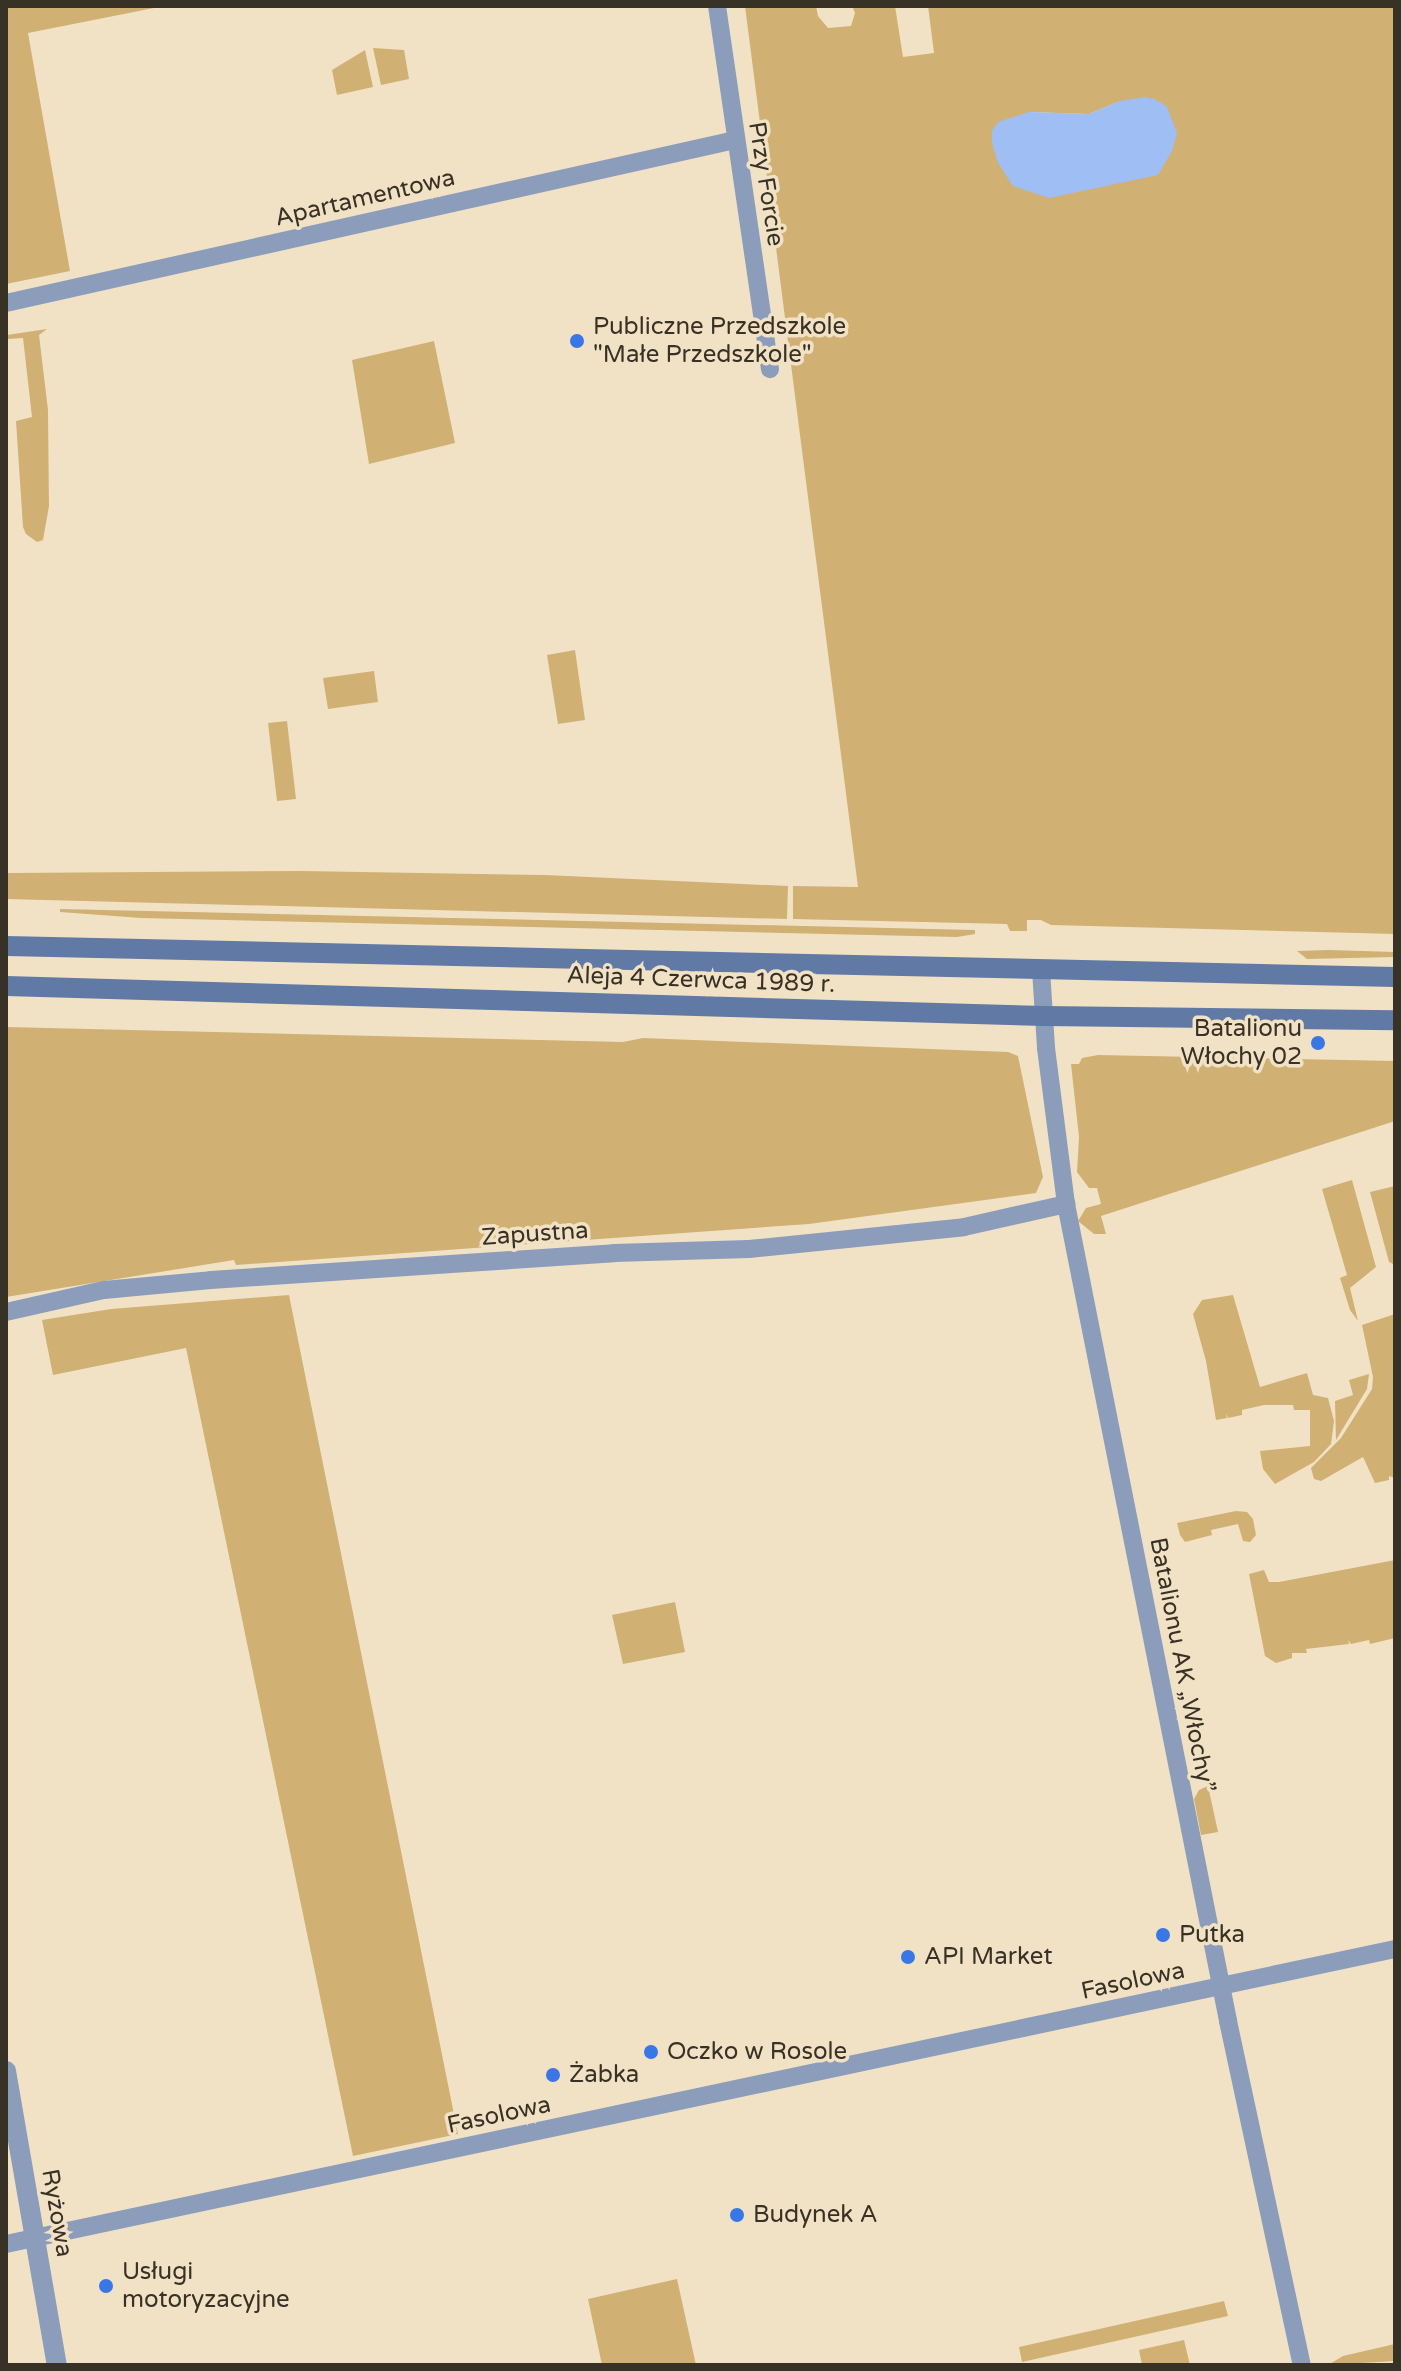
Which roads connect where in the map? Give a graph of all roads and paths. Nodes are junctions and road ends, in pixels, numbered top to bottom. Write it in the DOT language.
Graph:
graph roads {
  1 [pos="717,6"];
  2 [pos="735,140"];
  3 [pos="6,303"];
  4 [pos="770,369"];
  5 [pos="6,946"];
  6 [pos="1041,970"];
  7 [pos="1395,977"];
  8 [pos="6,986"];
  9 [pos="1044,1016"];
  10 [pos="1395,1020"];
  11 [pos="1066,1204"];
  12 [pos="6,1312"];
  13 [pos="1395,1949"];
  14 [pos="1221,1986"];
  15 [pos="6,2071"];
  16 [pos="34,2237"];
  17 [pos="6,2244"];
  18 [pos="57,2365"];
  19 [pos="1302,2365"];
  1 -- 2 [label="street, Przy Forcie"];
  2 -- 3 [label="street, Apartamentowa"];
  2 -- 4 [label="street, Przy Forcie"];
  5 -- 6 [label="main road, Aleja 4 Czerwca 1989 r."];
  6 -- 7 [label="main road, Aleja 4 Czerwca 1989 r."];
  6 -- 9 [label="street, Batalionu AK „Włochy”"];
  8 -- 9 [label="main road, Aleja 4 Czerwca 1989 r."];
  9 -- 10 [label="main road, Aleja 4 Czerwca 1989 r."];
  9 -- 11 [label="street, Batalionu AK „Włochy”"];
  11 -- 12 [label="street, Zapustna"];
  11 -- 14 [label="street, Batalionu AK „Włochy”"];
  13 -- 14 [label="street, Fasolowa"];
  14 -- 16 [label="street, Fasolowa"];
  14 -- 19 [label="street, Batalionu AK „Włochy”"];
  15 -- 16 [label="street, Ryżowa"];
  16 -- 17 [label="street, Fasolowa"];
  16 -- 18 [label="street, Ryżowa"];
}
